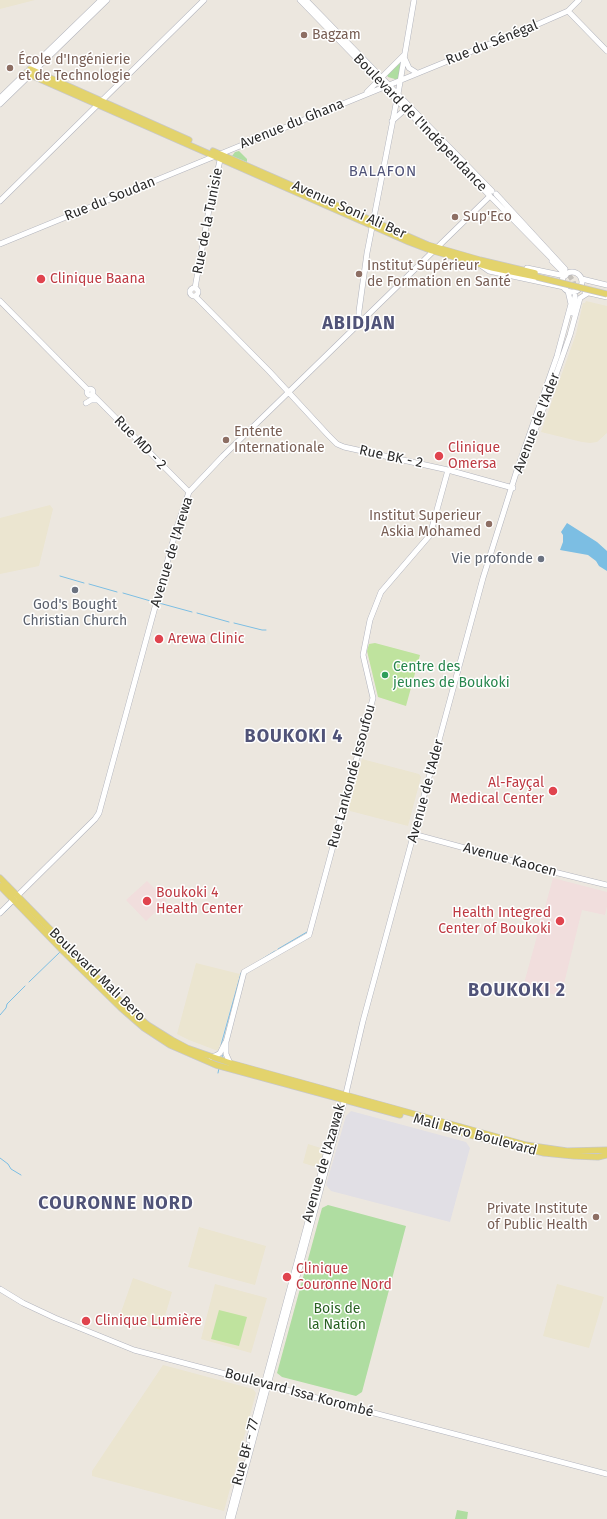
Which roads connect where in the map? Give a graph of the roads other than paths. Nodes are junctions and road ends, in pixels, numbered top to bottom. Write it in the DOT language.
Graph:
graph roads {
  1 [pos="101,0"];
  2 [pos="107,0"];
  3 [pos="204,0"];
  4 [pos="300,0"];
  5 [pos="306,0"];
  6 [pos="414,0"];
  7 [pos="579,0"];
  8 [pos="568,11"];
  9 [pos="607,50"];
  10 [pos="404,56"];
  11 [pos="30,72"];
  12 [pos="417,73"];
  13 [pos="380,79"];
  14 [pos="400,80"];
  15 [pos="387,85"];
  16 [pos="364,94"];
  17 [pos="397,96"];
  18 [pos="0,98"];
  19 [pos="99,102"];
  20 [pos="0,104"];
  21 [pos="408,107"];
  22 [pos="391,122"];
  23 [pos="220,156"];
  24 [pos="492,195"];
  25 [pos="0,201"];
  26 [pos="373,224"];
  27 [pos="0,244"];
  28 [pos="542,246"];
  29 [pos="436,249"];
  30 [pos="479,262"];
  31 [pos="556,265"];
  32 [pos="564,269"];
  33 [pos="549,272"];
  34 [pos="573,273"];
  35 [pos="538,276"];
  36 [pos="565,276"];
  37 [pos="582,279"];
  38 [pos="607,286"];
  39 [pos="564,287"];
  40 [pos="607,290"];
  41 [pos="568,291"];
  42 [pos="607,294"];
  43 [pos="577,295"];
  44 [pos="195,296"];
  45 [pos="607,297"];
  46 [pos="0,301"];
  47 [pos="359,324"];
  48 [pos="560,356"];
  49 [pos="288,393"];
  50 [pos="97,400"];
  51 [pos="86,404"];
  52 [pos="448,470"];
  53 [pos="512,488"];
  54 [pos="188,492"];
  55 [pos="414,834"];
  56 [pos="0,878"];
  57 [pos="0,886"];
  58 [pos="607,886"];
  59 [pos="16,898"];
  60 [pos="0,913"];
  61 [pos="226,1042"];
  62 [pos="210,1057"];
  63 [pos="230,1063"];
  64 [pos="344,1097"];
  65 [pos="607,1150"];
  66 [pos="607,1155"];
  67 [pos="0,1289"];
  68 [pos="266,1385"];
  69 [pos="607,1474"];
  70 [pos="228,1519"];
  71 [pos="232,1519"];
  1 -- 11 [label="street"];
  2 -- 11 [label="street"];
  3 -- 19 [label="street"];
  4 -- 13 [label="street, Boulevard de l'Indépendance"];
  5 -- 13 [label="street, Boulevard de l'Indépendance"];
  6 -- 10 [label="street"];
  7 -- 8 [label="street, Rue du Sénégal"];
  8 -- 9 [label="street"];
  8 -- 12 [label="street, Rue du Sénégal"];
  10 -- 12 [label="street"];
  10 -- 13 [label="street, Avenue du Ghana"];
  10 -- 14 [label="street"];
  11 -- 18 [label="street"];
  11 -- 19 [label="main road"];
  11 -- 20 [label="street"];
  12 -- 14 [label="street, Rue du Sénégal"];
  13 -- 15 [label="street, Boulevard de l'Indépendance"];
  13 -- 16 [label="street, Avenue du Ghana"];
  14 -- 15 [label="street, Avenue du Ghana"];
  14 -- 17 [label="street"];
  15 -- 16 [label="street, Avenue du Ghana"];
  15 -- 17 [label="street, Boulevard de l'Indépendance"];
  16 -- 23 [label="street, Avenue du Ghana"];
  17 -- 21 [label="street, Boulevard de l'Indépendance"];
  17 -- 22 [label="street"];
  19 -- 23 [label="main road, Avenue Soni Ali Ber"];
  19 -- 25 [label="street"];
  21 -- 22 [label="street"];
  21 -- 24 [label="street, Boulevard de l'Indépendance"];
  22 -- 26 [label="street"];
  23 -- 26 [label="main road, Avenue Soni Ali Ber"];
  23 -- 27 [label="street, Rue du Soudan"];
  23 -- 44 [label="street, Rue de la Tunisie"];
  24 -- 28 [label="street, Boulevard de l'Indépendance"];
  24 -- 29 [label="street, Avenue de l'Arewa"];
  26 -- 29 [label="main road, Avenue Soni Ali Ber"];
  26 -- 47 [label="street"];
  28 -- 31 [label="street, Boulevard de l'Indépendance"];
  28 -- 32 [label="street, Boulevard de l'Indépendance"];
  28 -- 34 [label="street, Boulevard de l'Indépendance"];
  29 -- 30 [label="main road, Avenue Soni Ali Ber"];
  29 -- 47 [label="street, Avenue de l'Arewa"];
  30 -- 33 [label="street, Avenue Soni Ali Ber"];
  30 -- 35 [label="main road, Avenue Soni Ali Ber"];
  30 -- 39 [label="street, Avenue Soni Ali Ber"];
  31 -- 33 [label="street"];
  31 -- 36 [label="street, Boulevard de l'Indépendance"];
  33 -- 36 [label="street, Avenue Soni Ali Ber"];
  34 -- 36 [label="street"];
  34 -- 37 [label="street"];
  35 -- 40 [label="main road"];
  35 -- 42 [label="main road, bridge"];
  36 -- 39 [label="street"];
  37 -- 38 [label="street"];
  37 -- 43 [label="street"];
  39 -- 41 [label="street"];
  41 -- 43 [label="street"];
  41 -- 48 [label="street, Avenue de l'Ader"];
  43 -- 45 [label="street"];
  43 -- 48 [label="street, Avenue de l'Ader"];
  44 -- 49 [label="street, Rue BK - 2"];
  46 -- 50 [label="street, Rue MD - 2"];
  47 -- 49 [label="street, Avenue de l'Arewa"];
  48 -- 53 [label="street, Avenue de l'Ader"];
  49 -- 52 [label="street, Rue BK - 2"];
  49 -- 54 [label="street, Avenue de l'Arewa"];
  50 -- 51 [label="street"];
  50 -- 54 [label="street, Rue MD - 2"];
  52 -- 53 [label="street, Rue BK - 2"];
  52 -- 61 [label="street, Rue Lankondé Issoufou"];
  53 -- 55 [label="street, Avenue de l'Ader"];
  54 -- 59 [label="street, Avenue de l'Arewa"];
  55 -- 58 [label="street, Avenue Kaocen"];
  55 -- 64 [label="street, Avenue de l'Ader"];
  56 -- 59 [label="main road, Boulevard Mali Bero"];
  57 -- 59 [label="main road, Boulevard Mali Bero"];
  59 -- 60 [label="street, Avenue de l'Arewa"];
  59 -- 62 [label="main road, Boulevard Mali Bero"];
  59 -- 64 [label="main road, Boulevard Mali Bero"];
  61 -- 62 [label="street"];
  61 -- 63 [label="street"];
  62 -- 63 [label="main road, Boulevard Mali Bero"];
  63 -- 64 [label="main road, Boulevard Mali Bero"];
  64 -- 65 [label="main road, Mali Bero Boulevard"];
  64 -- 66 [label="main road, Mali Bero Boulevard"];
  64 -- 68 [label="street, Avenue de l'Azawak"];
  67 -- 68 [label="street, Boulevard Issa Korombé"];
  68 -- 69 [label="street, Boulevard Issa Korombé"];
  68 -- 70 [label="street, Rue BF - 77"];
  68 -- 71 [label="street, Rue BF - 77"];
}
